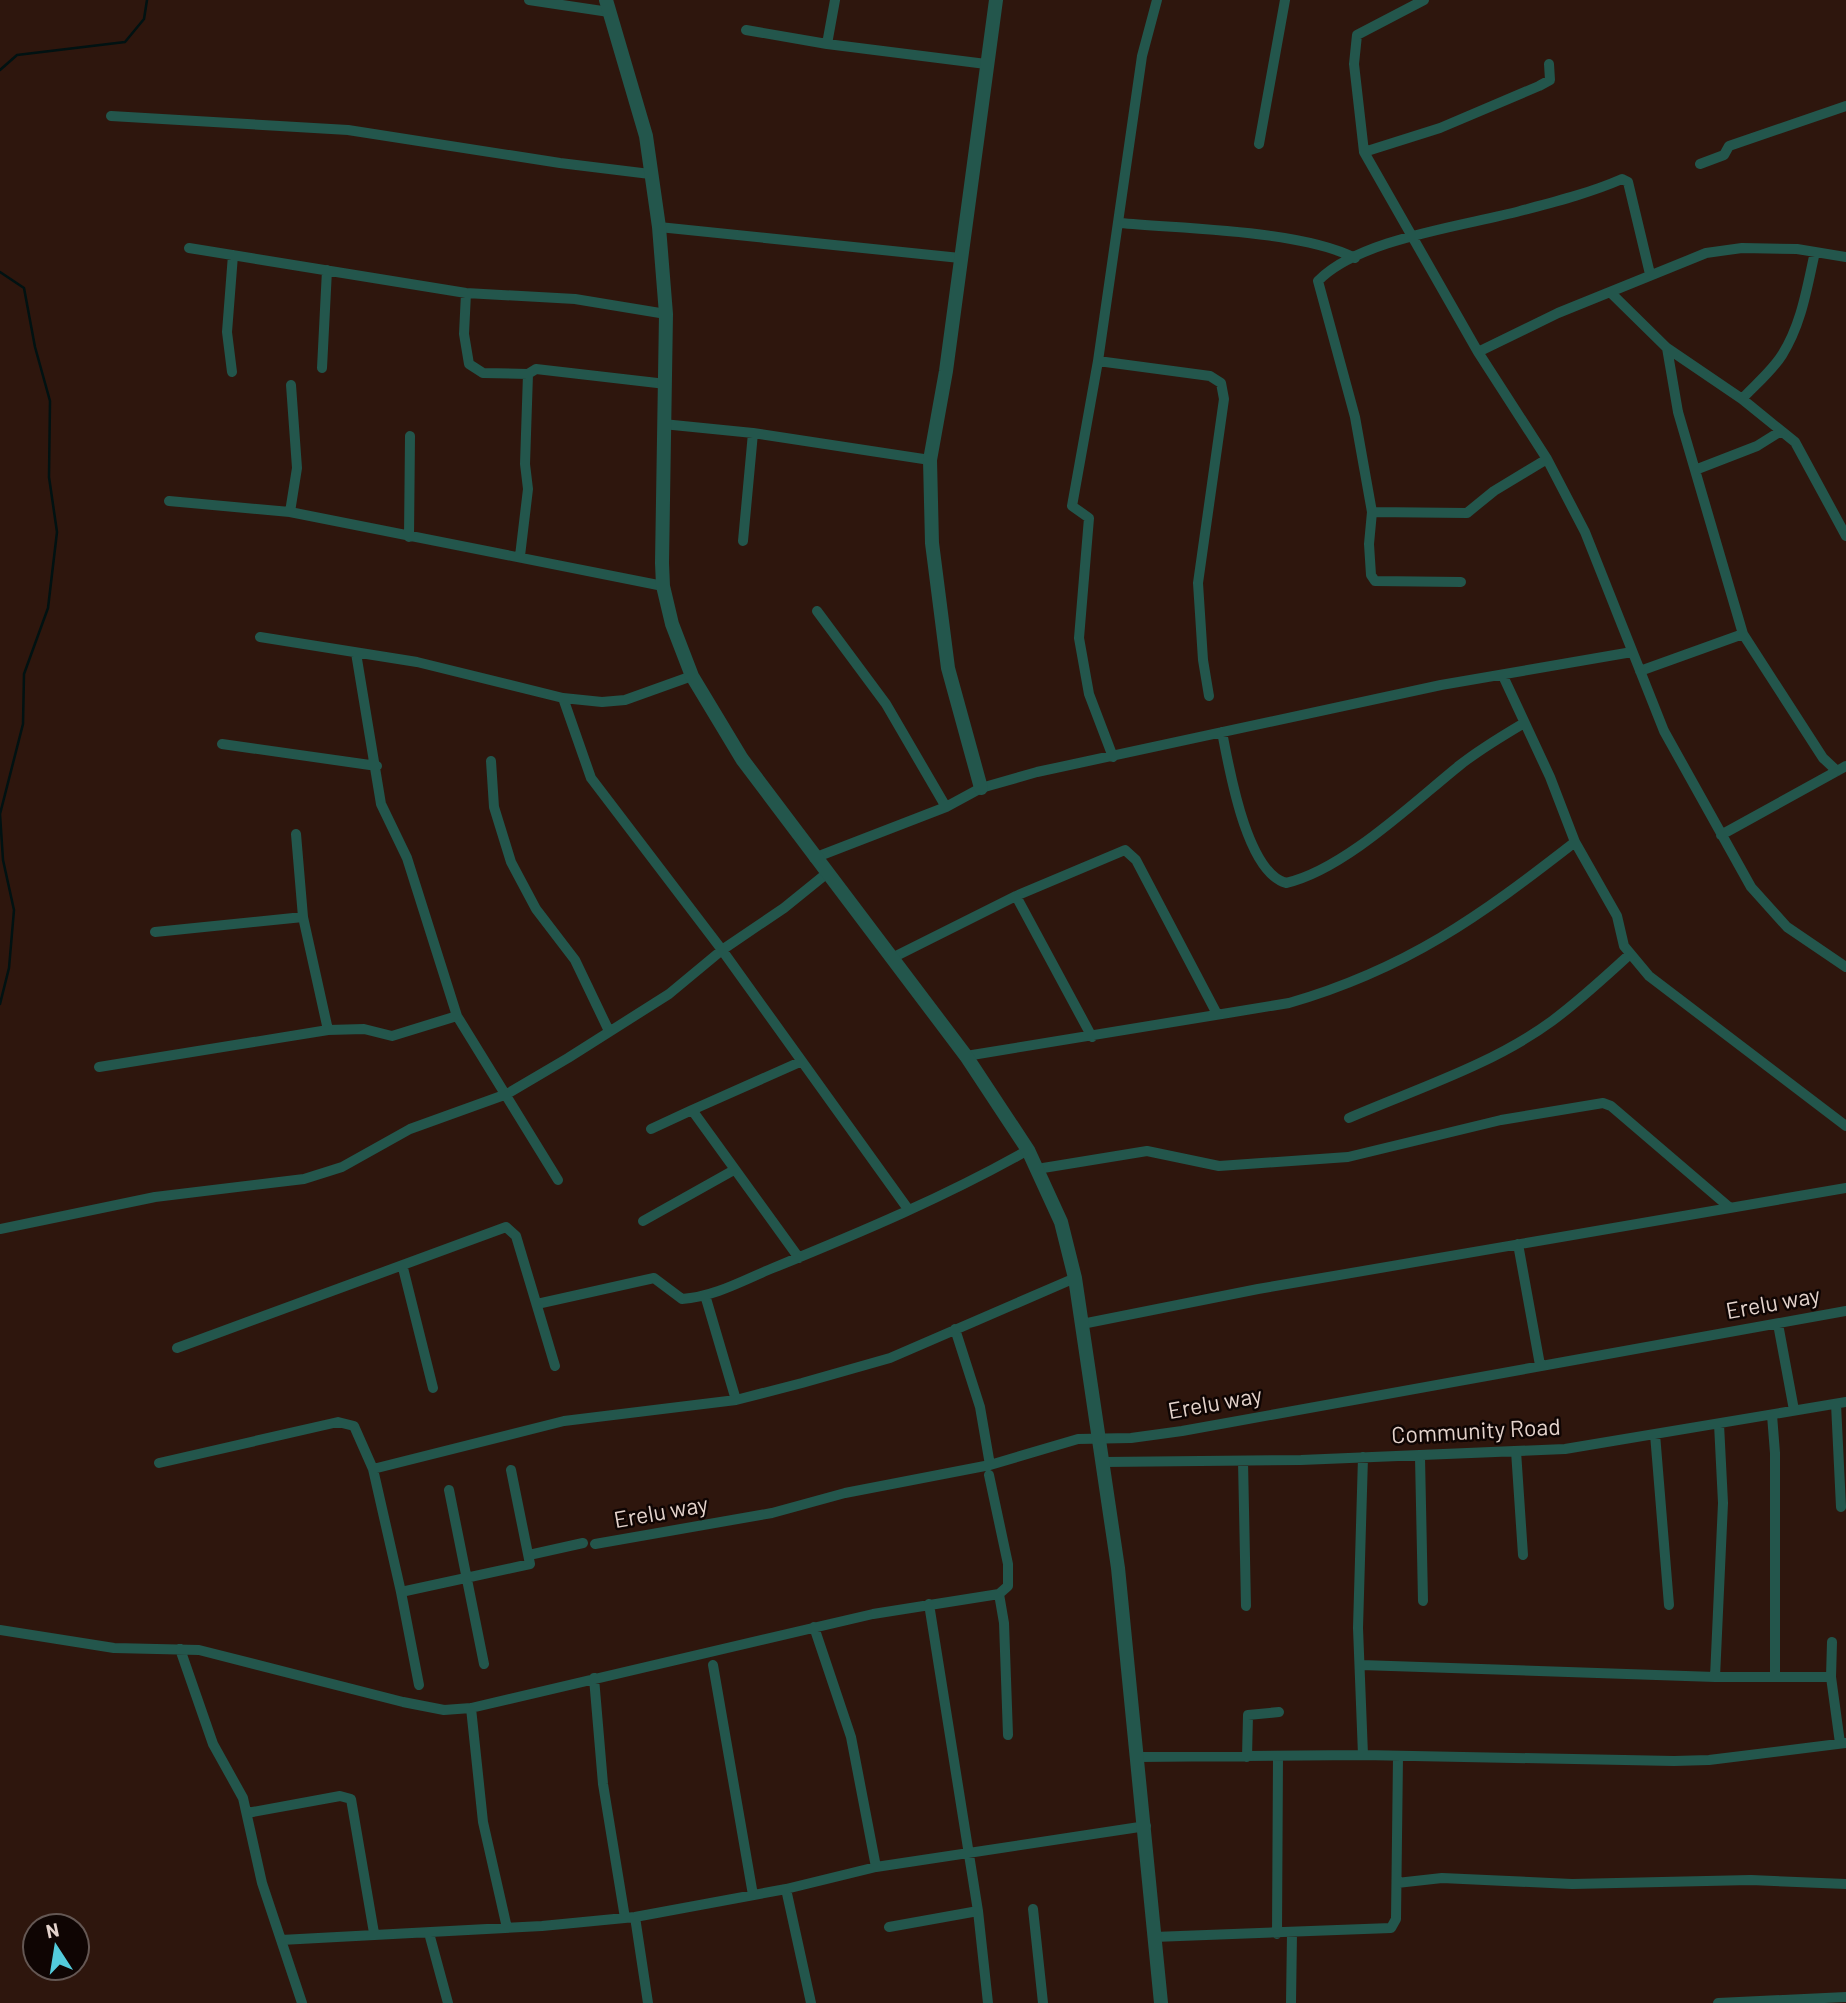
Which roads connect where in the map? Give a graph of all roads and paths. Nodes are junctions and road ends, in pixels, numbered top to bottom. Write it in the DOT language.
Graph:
graph roads {
  1 [pos="529,0"];
  2 [pos="835,0"];
  3 [pos="996,0"];
  4 [pos="1157,0"];
  5 [pos="1286,0"];
  6 [pos="1424,0"];
  7 [pos="607,6"];
  8 [pos="746,30"];
  9 [pos="827,44"];
  10 [pos="986,64"];
  11 [pos="1549,64"];
  12 [pos="1846,106"];
  13 [pos="111,116"];
  14 [pos="1259,144"];
  15 [pos="1364,152"];
  16 [pos="1700,164"];
  17 [pos="650,174"];
  18 [pos="1120,223"];
  19 [pos="659,227"];
  20 [pos="1411,235"];
  21 [pos="189,248"];
  22 [pos="1815,252"];
  23 [pos="233,255"];
  24 [pos="1846,257"];
  25 [pos="960,258"];
  26 [pos="1355,258"];
  27 [pos="327,270"];
  28 [pos="1650,274"];
  29 [pos="466,293"];
  30 [pos="1611,293"];
  31 [pos="666,314"];
  32 [pos="1667,348"];
  33 [pos="1478,352"];
  34 [pos="1098,361"];
  35 [pos="322,368"];
  36 [pos="232,372"];
  37 [pos="527,374"];
  38 [pos="666,384"];
  39 [pos="291,385"];
  40 [pos="1742,399"];
  41 [pos="663,424"];
  42 [pos="1781,431"];
  43 [pos="753,433"];
  44 [pos="410,436"];
  45 [pos="1547,459"];
  46 [pos="930,460"];
  47 [pos="1695,470"];
  48 [pos="169,500"];
  49 [pos="290,512"];
  50 [pos="1372,512"];
  51 [pos="1846,536"];
  52 [pos="409,537"];
  53 [pos="743,541"];
  54 [pos="520,556"];
  55 [pos="1461,582"];
  56 [pos="663,586"];
  57 [pos="817,611"];
  58 [pos="1743,634"];
  59 [pos="260,637"];
  60 [pos="1632,652"];
  61 [pos="356,653"];
  62 [pos="1640,671"];
  63 [pos="692,676"];
  64 [pos="1503,676"];
  65 [pos="1209,696"];
  66 [pos="564,698"];
  67 [pos="1524,723"];
  68 [pos="1222,732"];
  69 [pos="222,744"];
  70 [pos="1112,757"];
  71 [pos="491,761"];
  72 [pos="377,766"];
  73 [pos="1841,768"];
  74 [pos="981,788"];
  75 [pos="946,807"];
  76 [pos="296,834"];
  77 [pos="1721,835"];
  78 [pos="1575,842"];
  79 [pos="814,858"];
  80 [pos="826,874"];
  81 [pos="1016,896"];
  82 [pos="303,917"];
  83 [pos="155,932"];
  84 [pos="722,950"];
  85 [pos="1629,955"];
  86 [pos="892,958"];
  87 [pos="1846,967"];
  88 [pos="1217,1014"];
  89 [pos="457,1016"];
  90 [pos="328,1030"];
  91 [pos="609,1031"];
  92 [pos="1092,1037"];
  93 [pos="966,1056"];
  94 [pos="800,1062"];
  95 [pos="99,1066"];
  96 [pos="507,1094"];
  97 [pos="692,1110"];
  98 [pos="1349,1118"];
  99 [pos="1846,1126"];
  100 [pos="651,1129"];
  101 [pos="1028,1150"];
  102 [pos="1037,1168"];
  103 [pos="734,1170"];
  104 [pos="558,1180"];
  105 [pos="1846,1188"];
  106 [pos="1729,1208"];
  107 [pos="908,1209"];
  108 [pos="643,1221"];
  109 [pos="0,1229"];
  110 [pos="1518,1244"];
  111 [pos="799,1258"];
  112 [pos="403,1268"];
  113 [pos="1075,1278"];
  114 [pos="705,1295"];
  115 [pos="537,1304"];
  116 [pos="1846,1311"];
  117 [pos="1082,1324"];
  118 [pos="1778,1324"];
  119 [pos="955,1329"];
  120 [pos="177,1348"];
  121 [pos="1540,1365"];
  122 [pos="555,1366"];
  123 [pos="433,1388"];
  124 [pos="736,1400"];
  125 [pos="1841,1403"];
  126 [pos="1794,1410"];
  127 [pos="1772,1415"];
  128 [pos="1719,1424"];
  129 [pos="1655,1434"];
  130 [pos="1101,1440"];
  131 [pos="1516,1451"];
  132 [pos="1363,1457"];
  133 [pos="1420,1457"];
  134 [pos="1243,1461"];
  135 [pos="1105,1462"];
  136 [pos="159,1463"];
  137 [pos="373,1469"];
  138 [pos="511,1470"];
  139 [pos="989,1470"];
  140 [pos="449,1490"];
  141 [pos="1841,1507"];
  142 [pos="529,1555"];
  143 [pos="1523,1555"];
  144 [pos="467,1579"];
  145 [pos="401,1592"];
  146 [pos="999,1594"];
  147 [pos="1423,1601"];
  148 [pos="929,1604"];
  149 [pos="1669,1605"];
  150 [pos="1246,1606"];
  151 [pos="814,1628"];
  152 [pos="3,1630"];
  153 [pos="1832,1642"];
  154 [pos="180,1649"];
  155 [pos="484,1664"];
  156 [pos="713,1665"];
  157 [pos="1361,1665"];
  158 [pos="1775,1676"];
  159 [pos="1715,1677"];
  160 [pos="1832,1677"];
  161 [pos="594,1678"];
  162 [pos="419,1685"];
  163 [pos="471,1708"];
  164 [pos="1279,1712"];
  165 [pos="1008,1735"];
  166 [pos="1843,1743"];
  167 [pos="1363,1755"];
  168 [pos="1139,1757"];
  169 [pos="1247,1757"];
  170 [pos="1278,1757"];
  171 [pos="1398,1757"];
  172 [pos="247,1813"];
  173 [pos="1146,1825"];
  174 [pos="969,1851"];
  175 [pos="876,1867"];
  176 [pos="1397,1883"];
  177 [pos="1846,1884"];
  178 [pos="786,1889"];
  179 [pos="753,1895"];
  180 [pos="1033,1909"];
  181 [pos="978,1911"];
  182 [pos="630,1918"];
  183 [pos="889,1927"];
  184 [pos="507,1928"];
  185 [pos="374,1933"];
  186 [pos="429,1933"];
  187 [pos="1292,1933"];
  188 [pos="1277,1934"];
  189 [pos="1154,1937"];
  190 [pos="281,1940"];
  191 [pos="1846,1997"];
  192 [pos="302,2003"];
  193 [pos="448,2003"];
  194 [pos="648,2003"];
  195 [pos="811,2003"];
  196 [pos="988,2003"];
  197 [pos="1043,2003"];
  198 [pos="1161,2003"];
  199 [pos="1292,2003"];
  200 [pos="1718,2003"];
  1 -- 7 [label="street"];
  2 -- 9 [label="street"];
  3 -- 10 [label="street"];
  4 -- 18 [label="street"];
  5 -- 14 [label="street"];
  6 -- 15 [label="street"];
  7 -- 17 [label="street"];
  8 -- 9 [label="street"];
  9 -- 10 [label="street"];
  10 -- 25 [label="street"];
  11 -- 15 [label="street"];
  12 -- 16 [label="street"];
  13 -- 17 [label="street"];
  15 -- 20 [label="street"];
  17 -- 19 [label="street"];
  18 -- 26 [label="street"];
  18 -- 34 [label="street"];
  19 -- 25 [label="street"];
  19 -- 31 [label="street"];
  20 -- 26 [label="street"];
  20 -- 28 [label="street"];
  20 -- 33 [label="street"];
  21 -- 23 [label="street"];
  22 -- 24 [label="street"];
  22 -- 28 [label="street"];
  22 -- 40 [label="street"];
  23 -- 27 [label="street"];
  23 -- 36 [label="street"];
  25 -- 46 [label="street"];
  26 -- 50 [label="street"];
  27 -- 29 [label="street"];
  27 -- 35 [label="street"];
  28 -- 30 [label="street"];
  29 -- 31 [label="street"];
  29 -- 37 [label="street"];
  30 -- 32 [label="street"];
  30 -- 33 [label="street"];
  31 -- 38 [label="street"];
  32 -- 40 [label="street"];
  32 -- 47 [label="street"];
  33 -- 45 [label="street"];
  34 -- 65 [label="street"];
  34 -- 70 [label="street"];
  37 -- 38 [label="street"];
  37 -- 54 [label="street"];
  38 -- 41 [label="street"];
  39 -- 49 [label="street"];
  40 -- 42 [label="street"];
  41 -- 43 [label="street"];
  41 -- 56 [label="street"];
  42 -- 47 [label="street"];
  42 -- 51 [label="street"];
  43 -- 46 [label="street"];
  43 -- 53 [label="street"];
  44 -- 52 [label="street"];
  45 -- 50 [label="street"];
  45 -- 60 [label="street"];
  46 -- 74 [label="street"];
  47 -- 58 [label="street"];
  48 -- 49 [label="street"];
  49 -- 52 [label="street"];
  50 -- 55 [label="street"];
  52 -- 54 [label="street"];
  54 -- 56 [label="street"];
  56 -- 63 [label="street"];
  57 -- 75 [label="street"];
  58 -- 62 [label="street"];
  58 -- 73 [label="street"];
  59 -- 61 [label="street"];
  60 -- 62 [label="street"];
  60 -- 64 [label="street"];
  61 -- 66 [label="street"];
  61 -- 72 [label="street"];
  62 -- 77 [label="street"];
  63 -- 66 [label="street"];
  63 -- 79 [label="street"];
  64 -- 67 [label="street"];
  64 -- 68 [label="street"];
  66 -- 84 [label="street"];
  67 -- 68 [label="street"];
  67 -- 78 [label="street"];
  68 -- 70 [label="street"];
  69 -- 72 [label="street"];
  70 -- 74 [label="street"];
  71 -- 91 [label="street"];
  72 -- 89 [label="street"];
  73 -- 77 [label="street"];
  74 -- 75 [label="street"];
  75 -- 79 [label="street"];
  76 -- 82 [label="street"];
  77 -- 87 [label="street"];
  78 -- 85 [label="street"];
  78 -- 88 [label="street"];
  79 -- 80 [label="street"];
  80 -- 84 [label="street"];
  80 -- 86 [label="street"];
  81 -- 86 [label="street"];
  81 -- 88 [label="street"];
  81 -- 92 [label="street"];
  82 -- 83 [label="street"];
  82 -- 90 [label="street"];
  84 -- 91 [label="street"];
  84 -- 94 [label="street"];
  85 -- 98 [label="street"];
  85 -- 99 [label="street"];
  86 -- 93 [label="street"];
  88 -- 92 [label="street"];
  89 -- 90 [label="street"];
  89 -- 96 [label="street"];
  90 -- 95 [label="street"];
  91 -- 96 [label="street"];
  92 -- 93 [label="street"];
  93 -- 101 [label="street"];
  94 -- 97 [label="street"];
  94 -- 107 [label="street"];
  96 -- 104 [label="street"];
  96 -- 109 [label="street"];
  97 -- 100 [label="street"];
  97 -- 103 [label="street"];
  101 -- 102 [label="street"];
  101 -- 107 [label="street"];
  102 -- 106 [label="street"];
  102 -- 113 [label="street"];
  103 -- 108 [label="street"];
  103 -- 111 [label="street"];
  105 -- 106 [label="street"];
  106 -- 110 [label="street"];
  107 -- 111 [label="street"];
  110 -- 117 [label="street"];
  110 -- 121 [label="street"];
  111 -- 114 [label="street"];
  112 -- 115 [label="street"];
  112 -- 120 [label="street"];
  112 -- 123 [label="street"];
  113 -- 117 [label="street"];
  113 -- 119 [label="street"];
  114 -- 115 [label="street"];
  114 -- 124 [label="street"];
  115 -- 122 [label="street"];
  116 -- 118 [label="street, Erelu way"];
  117 -- 130 [label="street"];
  118 -- 121 [label="street, Erelu way"];
  118 -- 126 [label="street"];
  119 -- 124 [label="street"];
  119 -- 139 [label="street"];
  121 -- 130 [label="street, Erelu way"];
  124 -- 137 [label="street"];
  125 -- 126 [label="street, Community Road"];
  125 -- 141 [label="street"];
  126 -- 127 [label="street, Community Road"];
  127 -- 128 [label="street, Community Road"];
  127 -- 158 [label="street"];
  128 -- 129 [label="street, Community Road"];
  128 -- 159 [label="street"];
  129 -- 131 [label="street, Community Road"];
  129 -- 149 [label="street"];
  130 -- 135 [label="street"];
  130 -- 139 [label="street, Erelu way"];
  131 -- 133 [label="street, Community Road"];
  131 -- 143 [label="street"];
  132 -- 133 [label="street, Community Road"];
  132 -- 134 [label="street, Community Road"];
  132 -- 157 [label="street"];
  133 -- 147 [label="street"];
  134 -- 135 [label="street, Community Road"];
  134 -- 150 [label="street"];
  135 -- 168 [label="street"];
  136 -- 137 [label="street"];
  137 -- 145 [label="street"];
  138 -- 142 [label="street"];
  139 -- 142 [label="street, Erelu way"];
  139 -- 146 [label="street"];
  140 -- 144 [label="street"];
  142 -- 144 [label="street, Erelu way"];
  144 -- 145 [label="street"];
  144 -- 155 [label="street"];
  145 -- 162 [label="street"];
  146 -- 148 [label="street"];
  146 -- 165 [label="street"];
  148 -- 151 [label="street"];
  148 -- 174 [label="street"];
  151 -- 161 [label="street"];
  151 -- 175 [label="street"];
  152 -- 154 [label="street"];
  153 -- 160 [label="street"];
  154 -- 163 [label="street"];
  154 -- 172 [label="street"];
  156 -- 179 [label="street"];
  157 -- 159 [label="street"];
  157 -- 167 [label="street"];
  158 -- 159 [label="street"];
  158 -- 160 [label="street"];
  160 -- 166 [label="street"];
  161 -- 163 [label="street"];
  161 -- 182 [label="street"];
  163 -- 184 [label="street"];
  164 -- 169 [label="street"];
  166 -- 171 [label="street"];
  167 -- 170 [label="street"];
  167 -- 171 [label="street"];
  168 -- 169 [label="street"];
  168 -- 173 [label="street"];
  169 -- 170 [label="street"];
  170 -- 188 [label="street"];
  171 -- 176 [label="street"];
  172 -- 185 [label="street"];
  172 -- 190 [label="street"];
  173 -- 174 [label="street"];
  173 -- 189 [label="street"];
  174 -- 175 [label="street"];
  174 -- 181 [label="street"];
  175 -- 178 [label="street"];
  176 -- 177 [label="street"];
  176 -- 187 [label="street"];
  178 -- 179 [label="street"];
  178 -- 195 [label="street"];
  179 -- 182 [label="street"];
  180 -- 197 [label="street"];
  181 -- 183 [label="street"];
  181 -- 196 [label="street"];
  182 -- 184 [label="street"];
  182 -- 194 [label="street"];
  184 -- 186 [label="street"];
  185 -- 186 [label="street"];
  185 -- 190 [label="street"];
  186 -- 193 [label="street"];
  187 -- 188 [label="street"];
  187 -- 199 [label="street"];
  188 -- 189 [label="street"];
  189 -- 198 [label="street"];
  190 -- 192 [label="street"];
  191 -- 200 [label="street"];
}
